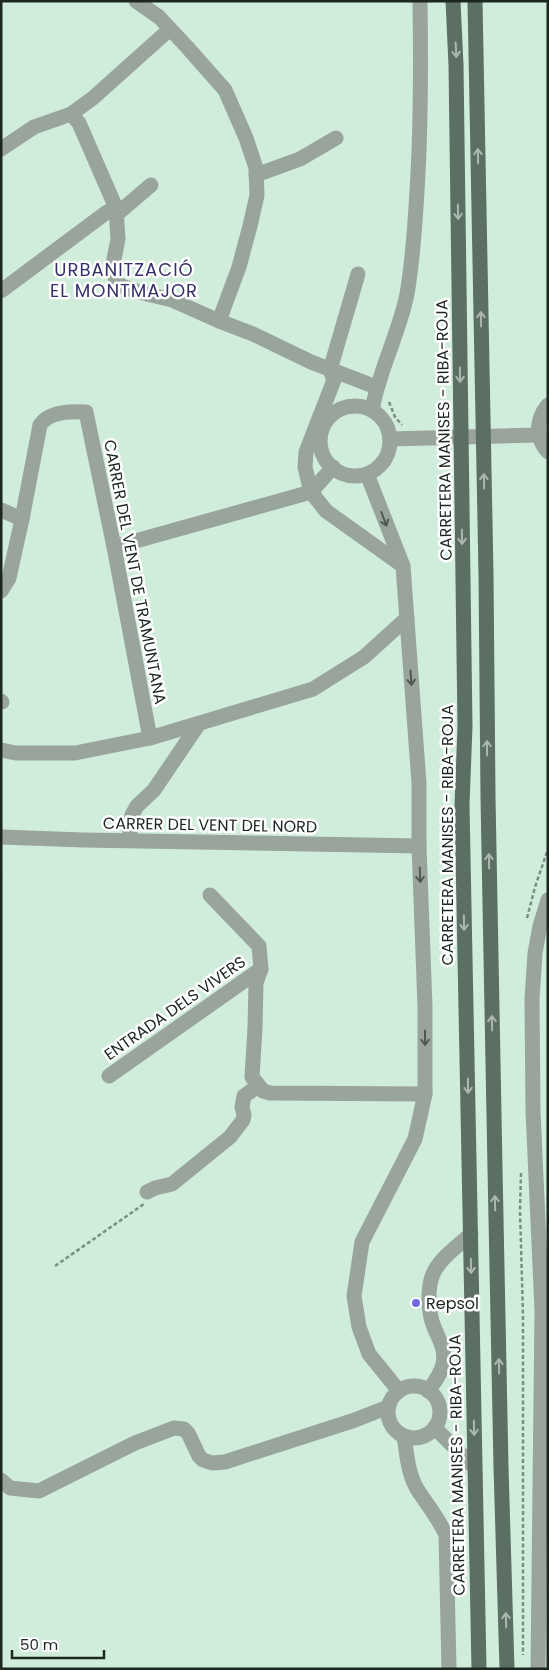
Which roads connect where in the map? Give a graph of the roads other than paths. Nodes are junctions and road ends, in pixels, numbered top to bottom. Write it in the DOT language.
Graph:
graph roads {
  1 [pos="136,1"];
  2 [pos="420,1"];
  3 [pos="453,1"];
  4 [pos="475,1"];
  5 [pos="170,29"];
  6 [pos="71,114"];
  7 [pos="336,138"];
  8 [pos="1,150"];
  9 [pos="256,175"];
  10 [pos="151,186"];
  11 [pos="117,211"];
  12 [pos="358,274"];
  13 [pos="1,290"];
  14 [pos="219,321"];
  15 [pos="330,370"];
  16 [pos="376,387"];
  17 [pos="548,405"];
  18 [pos="372,410"];
  19 [pos="539,434"];
  20 [pos="390,439"];
  21 [pos="548,452"];
  22 [pos="333,467"];
  23 [pos="367,474"];
  24 [pos="311,492"];
  25 [pos="1,510"];
  26 [pos="22,519"];
  27 [pos="114,547"];
  28 [pos="403,566"];
  29 [pos="1,591"];
  30 [pos="407,618"];
  31 [pos="198,725"];
  32 [pos="150,738"];
  33 [pos="1,750"];
  34 [pos="1,837"];
  35 [pos="128,840"];
  36 [pos="419,846"];
  37 [pos="210,895"];
  38 [pos="548,900"];
  39 [pos="261,969"];
  40 [pos="109,1076"];
  41 [pos="258,1086"];
  42 [pos="425,1094"];
  43 [pos="147,1192"];
  44 [pos="471,1234"];
  45 [pos="399,1391"];
  46 [pos="428,1391"];
  47 [pos="388,1407"];
  48 [pos="435,1428"];
  49 [pos="404,1436"];
  50 [pos="474,1467"];
  51 [pos="1,1480"];
  52 [pos="449,1669"];
  53 [pos="479,1669"];
  54 [pos="507,1669"];
  55 [pos="538,1669"];
  1 -- 5 [label="street"];
  2 -- 16 [label="street"];
  3 -- 44 [label="main road, CARRETERA MANISES - RIBA-ROJA, one-way"];
  54 -- 4 [label="main road, one-way"];
  5 -- 6 [label="street"];
  5 -- 9 [label="street"];
  6 -- 8 [label="street"];
  6 -- 11 [label="street"];
  7 -- 9 [label="street"];
  9 -- 14 [label="street"];
  10 -- 11 [label="street"];
  11 -- 13 [label="street"];
  11 -- 14 [label="street"];
  12 -- 15 [label="street"];
  14 -- 15 [label="street"];
  15 -- 16 [label="street"];
  15 -- 24 [label="street"];
  16 -- 18 [label="street"];
  17 -- 19 [label="street"];
  18 -- 20 [label="street"];
  18 -- 22 [label="street"];
  19 -- 20 [label="street"];
  19 -- 21 [label="street"];
  20 -- 23 [label="street"];
  22 -- 23 [label="street"];
  22 -- 24 [label="street"];
  23 -- 28 [label="street, one-way"];
  24 -- 27 [label="street"];
  24 -- 28 [label="street"];
  25 -- 26 [label="street"];
  26 -- 27 [label="street, CARRER DEL VENT DE TRAMUNTANA"];
  26 -- 29 [label="street"];
  27 -- 32 [label="street, CARRER DEL VENT DE TRAMUNTANA"];
  28 -- 30 [label="street"];
  30 -- 31 [label="street"];
  30 -- 36 [label="street, one-way"];
  31 -- 32 [label="street"];
  31 -- 35 [label="street"];
  32 -- 33 [label="street"];
  34 -- 35 [label="street, CARRER DEL VENT DEL NORD"];
  35 -- 36 [label="street, CARRER DEL VENT DEL NORD"];
  36 -- 42 [label="street, one-way"];
  37 -- 39 [label="street"];
  38 -- 55 [label="street"];
  39 -- 40 [label="street, ENTRADA DELS VIVERS"];
  39 -- 41 [label="street"];
  41 -- 42 [label="street"];
  41 -- 43 [label="street"];
  42 -- 45 [label="street"];
  44 -- 46 [label="street"];
  44 -- 50 [label="main road, CARRETERA MANISES - RIBA-ROJA, one-way"];
  45 -- 46 [label="street"];
  45 -- 47 [label="street"];
  46 -- 48 [label="street"];
  47 -- 49 [label="street"];
  47 -- 51 [label="street"];
  48 -- 49 [label="street"];
  48 -- 50 [label="street"];
  49 -- 52 [label="street"];
  50 -- 53 [label="main road, CARRETERA MANISES - RIBA-ROJA"];
}
